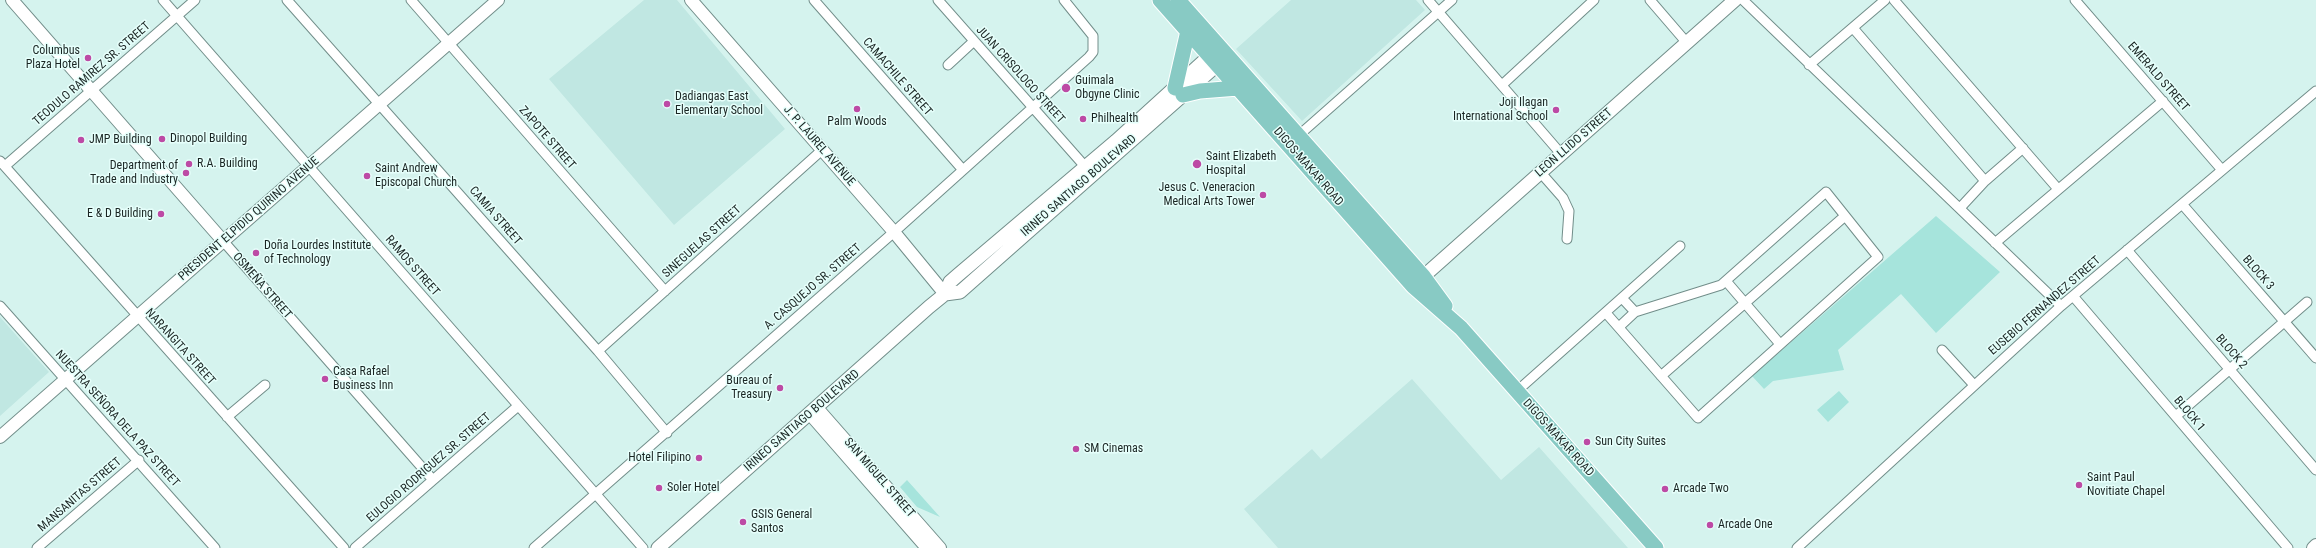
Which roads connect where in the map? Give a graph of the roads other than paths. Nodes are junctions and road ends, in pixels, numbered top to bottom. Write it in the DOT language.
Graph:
graph roads {
  1 [pos="12,0"];
  2 [pos="163,0"];
  3 [pos="194,0"];
  4 [pos="286,0"];
  5 [pos="411,0"];
  6 [pos="498,0"];
  7 [pos="691,0"];
  8 [pos="814,0"];
  9 [pos="938,0"];
  10 [pos="1064,0"];
  11 [pos="1160,0"];
  12 [pos="1178,0"];
  13 [pos="1428,0"];
  14 [pos="1452,0"];
  15 [pos="1594,0"];
  16 [pos="1650,0"];
  17 [pos="1735,0"];
  18 [pos="1743,0"];
  19 [pos="1885,0"];
  20 [pos="1894,0"];
  21 [pos="2075,0"];
  22 [pos="1438,11"];
  23 [pos="177,16"];
  24 [pos="1853,28"];
  25 [pos="1188,31"];
  26 [pos="974,41"];
  27 [pos="449,42"];
  28 [pos="1687,43"];
  29 [pos="1219,56"];
  30 [pos="948,65"];
  31 [pos="1809,65"];
  32 [pos="1502,85"];
  33 [pos="1238,88"];
  34 [pos="91,91"];
  35 [pos="2316,91"];
  36 [pos="1179,92"];
  37 [pos="2163,101"];
  38 [pos="379,103"];
  39 [pos="1033,107"];
  40 [pos="1298,136"];
  41 [pos="2023,148"];
  42 [pos="822,150"];
  43 [pos="1562,155"];
  44 [pos="2,164"];
  45 [pos="309,166"];
  46 [pos="962,170"];
  47 [pos="2222,170"];
  48 [pos="1089,171"];
  49 [pos="1541,173"];
  50 [pos="1985,181"];
  51 [pos="2058,189"];
  52 [pos="2182,204"];
  53 [pos="1960,208"];
  54 [pos="1845,216"];
  55 [pos="894,232"];
  56 [pos="1567,239"];
  57 [pos="224,242"];
  58 [pos="1995,243"];
  59 [pos="1680,246"];
  60 [pos="2127,250"];
  61 [pos="1418,281"];
  62 [pos="1726,281"];
  63 [pos="665,291"];
  64 [pos="946,294"];
  65 [pos="2073,296"];
  66 [pos="1622,298"];
  67 [pos="2307,302"];
  68 [pos="1745,303"];
  69 [pos="0,306"];
  70 [pos="2061,306"];
  71 [pos="1635,312"];
  72 [pos="1606,313"];
  73 [pos="137,317"];
  74 [pos="2284,321"];
  75 [pos="1618,327"];
  76 [pos="1780,344"];
  77 [pos="1942,350"];
  78 [pos="598,351"];
  79 [pos="2316,358"];
  80 [pos="2230,369"];
  81 [pos="1661,376"];
  82 [pos="66,378"];
  83 [pos="265,385"];
  84 [pos="1974,385"];
  85 [pos="1517,391"];
  86 [pos="518,406"];
  87 [pos="814,411"];
  88 [pos="2176,416"];
  89 [pos="227,417"];
  90 [pos="667,433"];
  91 [pos="0,437"];
  92 [pos="139,460"];
  93 [pos="2316,470"];
  94 [pos="433,480"];
  95 [pos="596,494"];
  96 [pos="2316,545"];
  97 [pos="211,547"];
  98 [pos="37,548"];
  99 [pos="344,548"];
  100 [pos="355,548"];
  101 [pos="534,548"];
  102 [pos="643,548"];
  103 [pos="658,548"];
  104 [pos="927,548"];
  105 [pos="940,548"];
  106 [pos="1656,548"];
  107 [pos="1797,548"];
  108 [pos="2288,548"];
  109 [pos="2313,548"];
  1 -- 34 [label="street, OSMEÑA STREET"];
  2 -- 23 [label="street, RAMOS STREET"];
  3 -- 23 [label="street, TEODULO RAMIREZ SR. STREET"];
  4 -- 38 [label="street, CAMIA STREET"];
  5 -- 27 [label="street, ZAPOTE STREET"];
  6 -- 27 [label="street, PRESIDENT ELPIDIO QUIRINO AVENUE"];
  7 -- 42 [label="street, J. P. LAUREL AVENUE"];
  8 -- 46 [label="street, CAMACHILE STREET"];
  9 -- 26 [label="street, JUAN CRISOLOGO STREET"];
  10 -- 39 [label="street, A. CASQUEJO SR. STREET"];
  11 -- 25 [label="main road, DIGOS-MAKAR ROAD"];
  12 -- 29 [label="main road, DIGOS-MAKAR ROAD"];
  13 -- 22 [label="street"];
  14 -- 22 [label="street"];
  15 -- 32 [label="street"];
  16 -- 28 [label="street"];
  17 -- 28 [label="main road, LEON LLIDO STREET"];
  18 -- 31 [label="street"];
  19 -- 24 [label="street"];
  20 -- 41 [label="street"];
  21 -- 37 [label="street, EMERALD STREET"];
  22 -- 32 [label="street"];
  22 -- 40 [label="street"];
  23 -- 34 [label="street, TEODULO RAMIREZ SR. STREET"];
  23 -- 45 [label="street, RAMOS STREET"];
  24 -- 31 [label="street"];
  24 -- 50 [label="street"];
  25 -- 29 [label="main road, DIGOS-MAKAR ROAD"];
  25 -- 36 [label="main road"];
  26 -- 30 [label="street"];
  26 -- 39 [label="street, JUAN CRISOLOGO STREET"];
  27 -- 38 [label="street, PRESIDENT ELPIDIO QUIRINO AVENUE"];
  27 -- 63 [label="street, ZAPOTE STREET"];
  28 -- 43 [label="main road, LEON LLIDO STREET"];
  29 -- 33 [label="main road, DIGOS-MAKAR ROAD"];
  29 -- 36 [label="main road, IRINEO SANTIAGO BOULEVARD"];
  29 -- 40 [label="main road, DIGOS-MAKAR ROAD"];
  31 -- 53 [label="street"];
  32 -- 43 [label="street"];
  33 -- 36 [label="main road"];
  33 -- 61 [label="main road, DIGOS-MAKAR ROAD"];
  34 -- 44 [label="street, TEODULO RAMIREZ SR. STREET"];
  34 -- 57 [label="street, OSMEÑA STREET"];
  35 -- 47 [label="street, EUSEBIO FERNANDEZ STREET"];
  36 -- 48 [label="main road, IRINEO SANTIAGO BOULEVARD"];
  37 -- 47 [label="street, EMERALD STREET"];
  37 -- 51 [label="street"];
  38 -- 45 [label="street, PRESIDENT ELPIDIO QUIRINO AVENUE"];
  38 -- 78 [label="street, CAMIA STREET"];
  39 -- 46 [label="street, A. CASQUEJO SR. STREET"];
  39 -- 48 [label="street, JUAN CRISOLOGO STREET"];
  40 -- 61 [label="main road, DIGOS-MAKAR ROAD"];
  41 -- 50 [label="street"];
  41 -- 51 [label="street"];
  42 -- 55 [label="street, J. P. LAUREL AVENUE"];
  42 -- 63 [label="street, SINEGUELAS STREET"];
  43 -- 49 [label="main road, LEON LLIDO STREET"];
  44 -- 73 [label="street, NARANGITA STREET"];
  45 -- 57 [label="street, PRESIDENT ELPIDIO QUIRINO AVENUE"];
  45 -- 86 [label="street, RAMOS STREET"];
  46 -- 55 [label="street, A. CASQUEJO SR. STREET"];
  47 -- 52 [label="street, EUSEBIO FERNANDEZ STREET"];
  48 -- 64 [label="main road, IRINEO SANTIAGO BOULEVARD"];
  49 -- 56 [label="street"];
  49 -- 61 [label="main road, LEON LLIDO STREET"];
  50 -- 53 [label="street"];
  51 -- 58 [label="street"];
  52 -- 60 [label="street, EUSEBIO FERNANDEZ STREET"];
  52 -- 74 [label="street, BLOCK 3"];
  53 -- 58 [label="street"];
  54 -- 62 [label="street"];
  54 -- 68 [label="street"];
  54 -- 76 [label="street"];
  55 -- 64 [label="street, J. P. LAUREL AVENUE"];
  55 -- 90 [label="street, A. CASQUEJO SR. STREET"];
  57 -- 73 [label="street, PRESIDENT ELPIDIO QUIRINO AVENUE"];
  57 -- 94 [label="street, OSMEÑA STREET"];
  58 -- 70 [label="street"];
  59 -- 66 [label="street"];
  60 -- 65 [label="street, EUSEBIO FERNANDEZ STREET"];
  60 -- 80 [label="street, BLOCK 2"];
  61 -- 85 [label="main road, DIGOS-MAKAR ROAD"];
  62 -- 68 [label="street"];
  62 -- 71 [label="street"];
  63 -- 78 [label="street, SINEGUELAS STREET"];
  64 -- 87 [label="main road, IRINEO SANTIAGO BOULEVARD"];
  65 -- 70 [label="street, EUSEBIO FERNANDEZ STREET"];
  65 -- 88 [label="street, BLOCK 1"];
  66 -- 71 [label="street"];
  66 -- 72 [label="street"];
  67 -- 74 [label="street"];
  68 -- 76 [label="street"];
  68 -- 81 [label="street"];
  69 -- 82 [label="street, NUESTRA SEÑORA DELA PAZ STREET"];
  70 -- 84 [label="street, EUSEBIO FERNANDEZ STREET"];
  71 -- 75 [label="street"];
  72 -- 75 [label="street"];
  72 -- 85 [label="street"];
  73 -- 82 [label="street, PRESIDENT ELPIDIO QUIRINO AVENUE"];
  73 -- 89 [label="street, NARANGITA STREET"];
  74 -- 79 [label="street, BLOCK 3"];
  74 -- 80 [label="street"];
  75 -- 81 [label="street"];
  76 -- 81 [label="street"];
  77 -- 84 [label="street"];
  78 -- 90 [label="street, CAMIA STREET"];
  80 -- 88 [label="street"];
  80 -- 93 [label="street, BLOCK 2"];
  82 -- 91 [label="street, PRESIDENT ELPIDIO QUIRINO AVENUE"];
  82 -- 92 [label="street, NUESTRA SEÑORA DELA PAZ STREET"];
  83 -- 89 [label="street"];
  84 -- 107 [label="street, EUSEBIO FERNANDEZ STREET"];
  85 -- 106 [label="main road, DIGOS-MAKAR ROAD"];
  86 -- 94 [label="street, EULOGIO RODRIGUEZ SR. STREET"];
  86 -- 95 [label="street, RAMOS STREET"];
  87 -- 103 [label="main road, IRINEO SANTIAGO BOULEVARD"];
  87 -- 104 [label="street, SAN MIGUEL STREET"];
  87 -- 105 [label="street, SAN MIGUEL STREET"];
  88 -- 108 [label="street, BLOCK 1"];
  89 -- 99 [label="street, NARANGITA STREET"];
  90 -- 95 [label="street, A. CASQUEJO SR. STREET"];
  92 -- 97 [label="street, NUESTRA SEÑORA DELA PAZ STREET"];
  92 -- 98 [label="street, MANSANITAS STREET"];
  94 -- 100 [label="street, EULOGIO RODRIGUEZ SR. STREET"];
  95 -- 101 [label="street, A. CASQUEJO SR. STREET"];
  95 -- 102 [label="street, RAMOS STREET"];
  96 -- 109 [label="street"];
}
